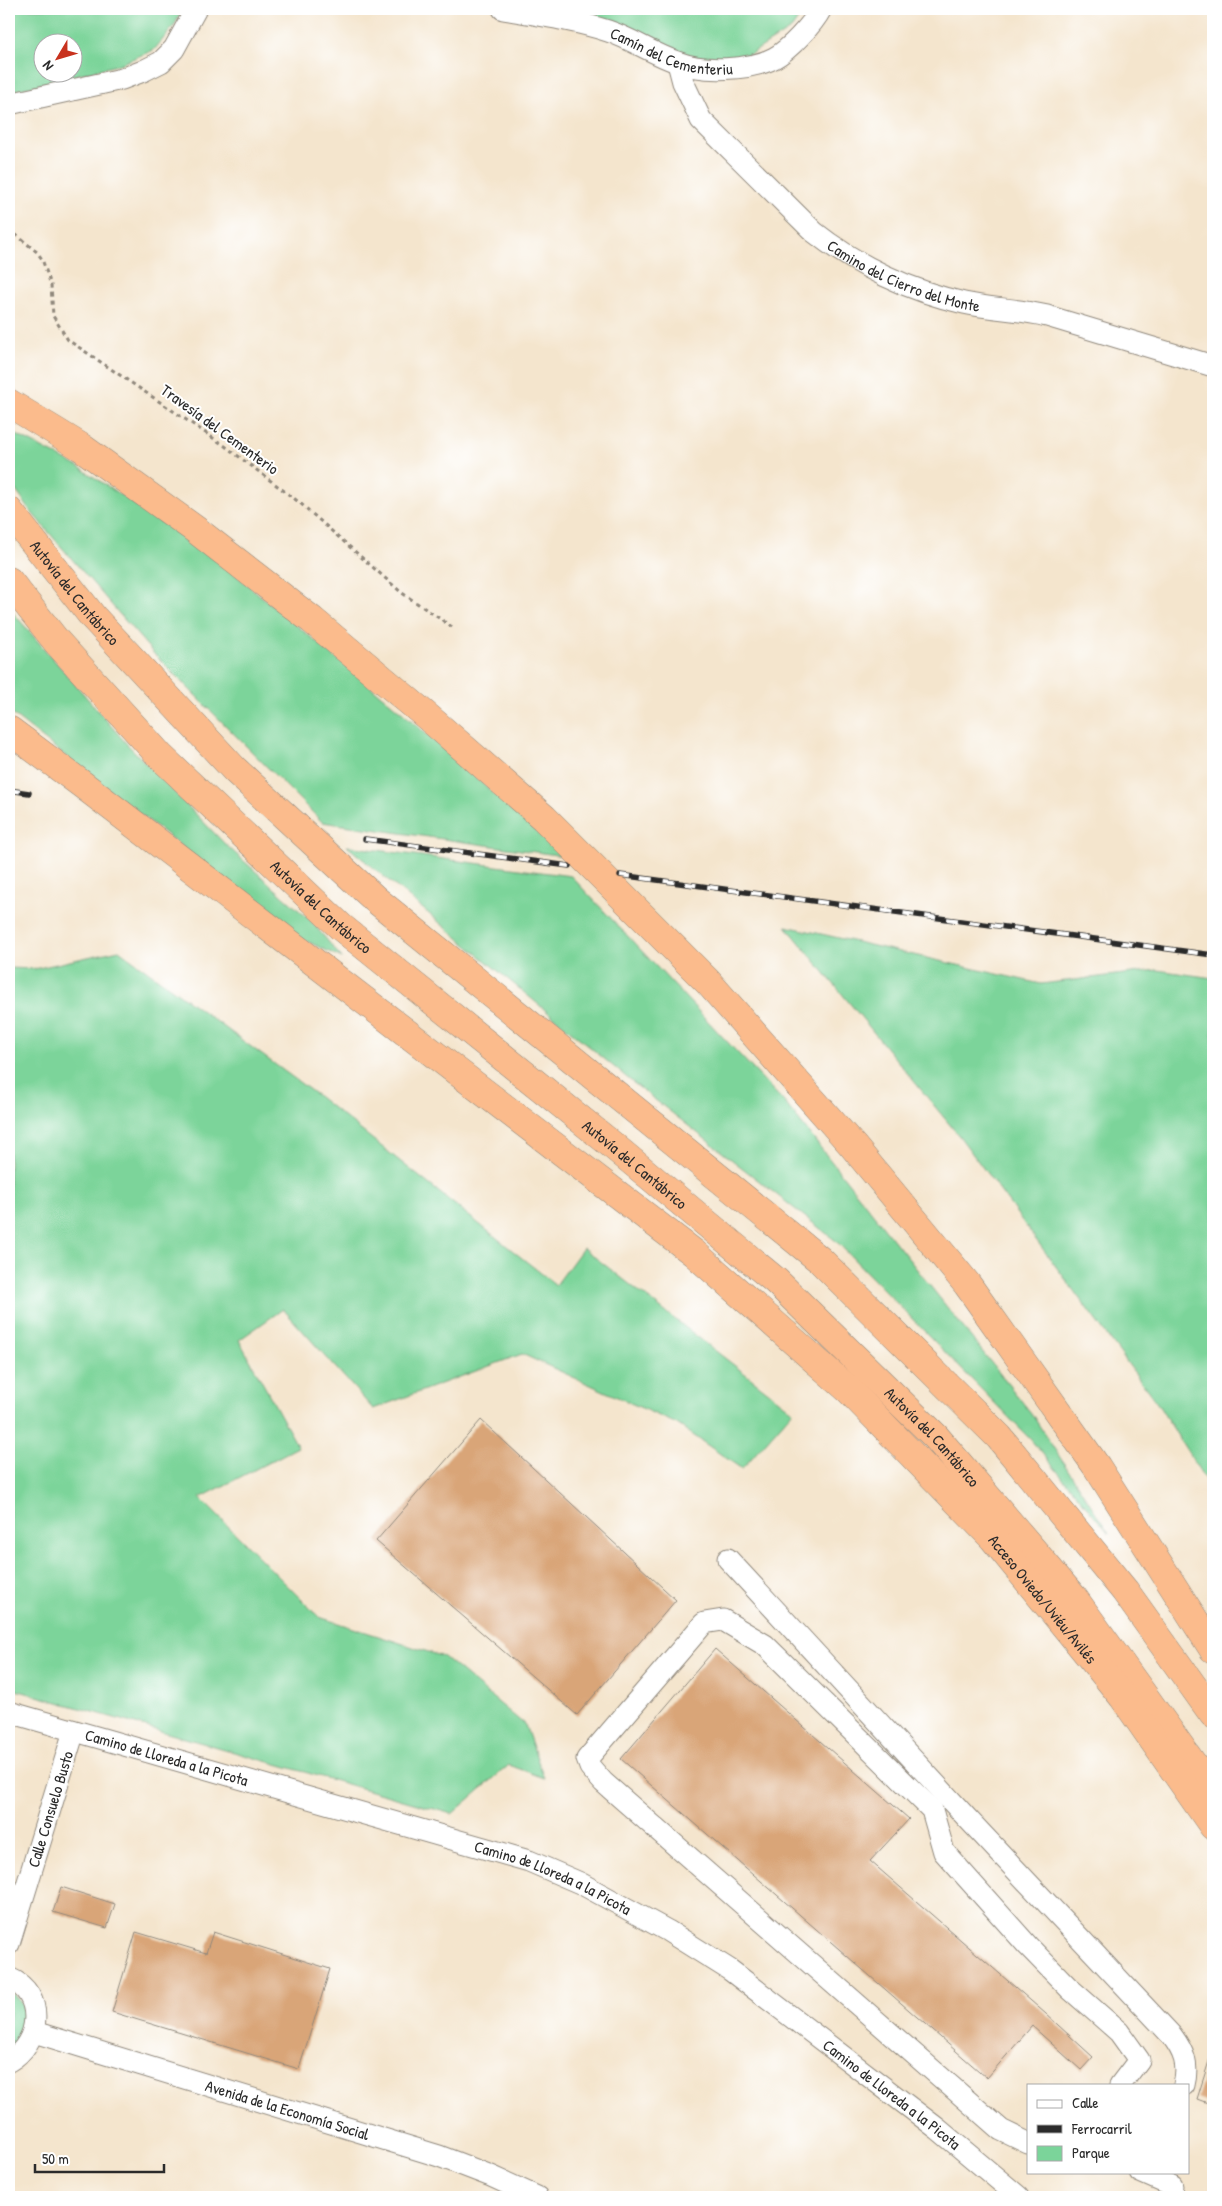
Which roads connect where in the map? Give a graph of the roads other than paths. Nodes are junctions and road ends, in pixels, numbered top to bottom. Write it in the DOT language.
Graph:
graph roads {
  1 [pos="196,9"];
  2 [pos="503,9"];
  3 [pos="821,9"];
  4 [pos="678,63"];
  5 [pos="9,104"];
  6 [pos="1213,366"];
  7 [pos="9,403"];
  8 [pos="9,511"];
  9 [pos="9,581"];
  10 [pos="9,730"];
  11 [pos="728,1559"];
  12 [pos="1213,1649"];
  13 [pos="9,1712"];
  14 [pos="1213,1714"];
  15 [pos="74,1731"];
  16 [pos="1213,1792"];
  17 [pos="1213,1826"];
  18 [pos="9,1944"];
  19 [pos="9,1978"];
  20 [pos="34,2032"];
  21 [pos="9,2062"];
  22 [pos="1121,2084"];
  23 [pos="1184,2084"];
  24 [pos="1027,2142"];
  25 [pos="1145,2174"];
  26 [pos="1171,2185"];
  27 [pos="537,2197"];
  28 [pos="1019,2197"];
  1 -- 5 [label="street"];
  2 -- 4 [label="street, Camín del Cementeriu"];
  3 -- 4 [label="street, Camín del Cementeriu"];
  4 -- 6 [label="street, Camino del Cierro del Monte"];
  7 -- 12 [label="highway"];
  8 -- 14 [label="highway, Autovía del Cantábrico"];
  9 -- 16 [label="highway, Autovía del Cantábrico"];
  10 -- 17 [label="highway, Acceso Oviedo/Uviéu/Avilés"];
  11 -- 23 [label="street"];
  13 -- 15 [label="street, Camino de Lloreda a la Picota"];
  15 -- 18 [label="street, Calle Consuelo Busto"];
  15 -- 28 [label="street, Camino de Lloreda a la Picota"];
  19 -- 20 [label="street"];
  20 -- 21 [label="street"];
  20 -- 27 [label="street, Avenida de la Economía Social"];
  22 -- 24 [label="street"];
  25 -- 26 [label="street"];
}
